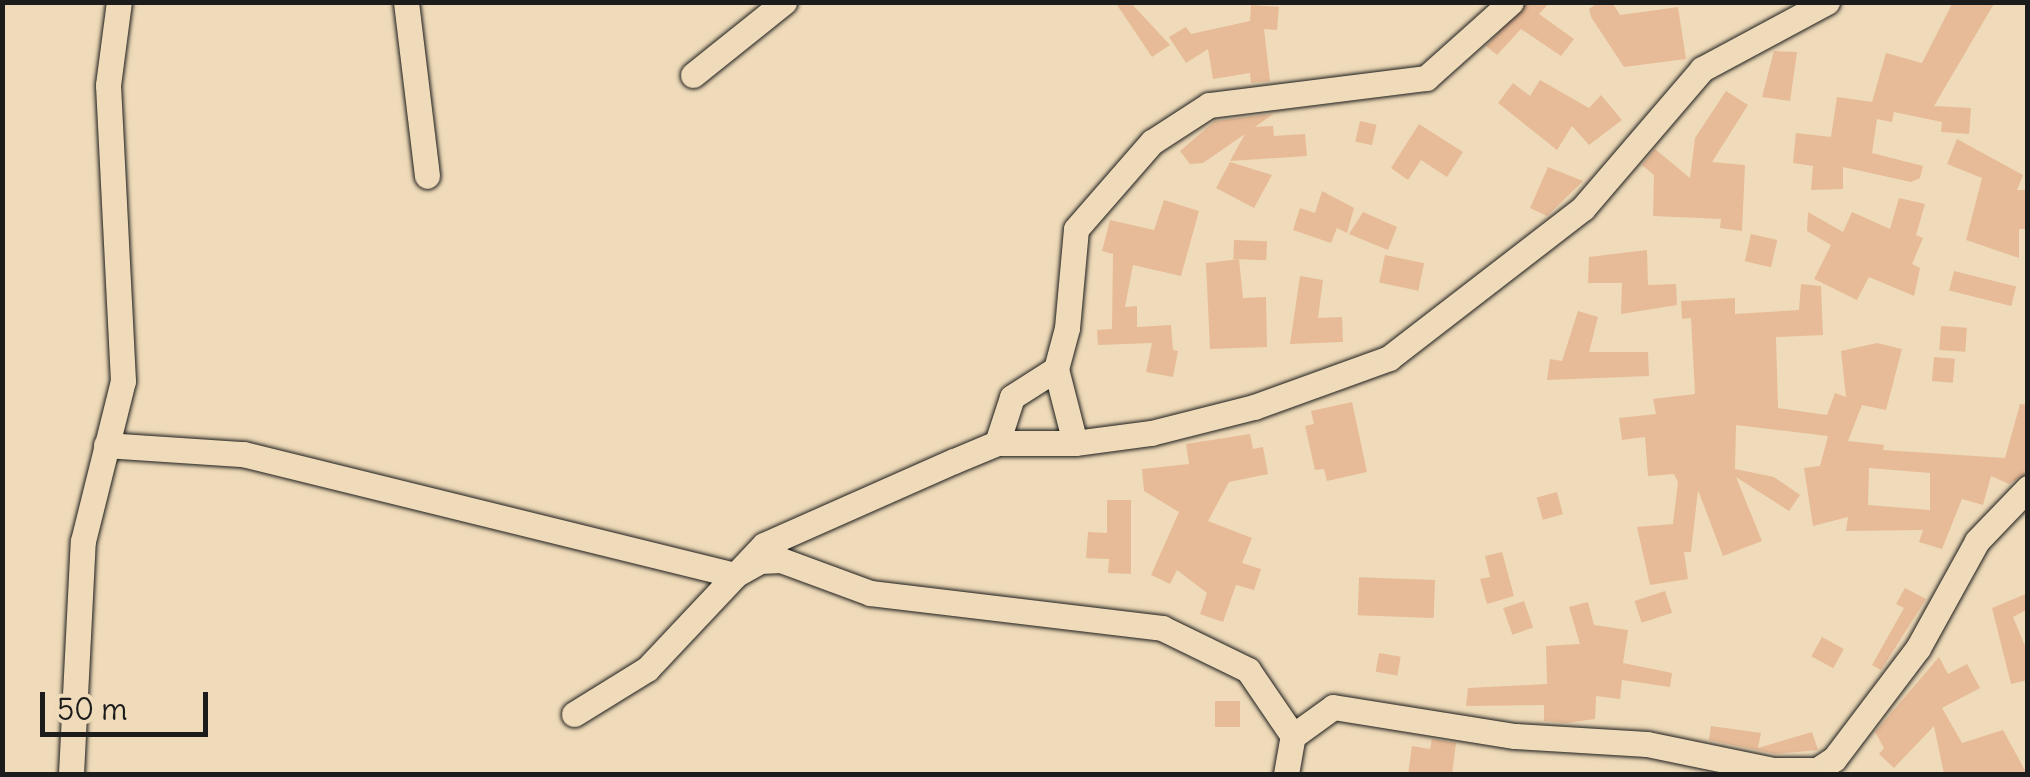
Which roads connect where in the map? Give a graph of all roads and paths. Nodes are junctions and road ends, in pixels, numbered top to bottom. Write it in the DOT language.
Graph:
graph roads {
  1 [pos="120,2"];
  2 [pos="406,2"];
  3 [pos="784,2"];
  4 [pos="1511,2"];
  5 [pos="1826,2"];
  6 [pos="694,75"];
  7 [pos="427,176"];
  8 [pos="1056,369"];
  9 [pos="998,443"];
  10 [pos="1075,443"];
  11 [pos="106,445"];
  12 [pos="2028,488"];
  13 [pos="734,575"];
  14 [pos="574,714"];
  15 [pos="1293,736"];
  16 [pos="71,774"];
  17 [pos="1286,774"];
  1 -- 11 [label="street"];
  2 -- 7 [label="street"];
  3 -- 6 [label="street"];
  4 -- 8 [label="street"];
  5 -- 10 [label="street"];
  8 -- 9 [label="street"];
  8 -- 10 [label="street"];
  9 -- 10 [label="street"];
  9 -- 13 [label="street"];
  11 -- 13 [label="street"];
  11 -- 16 [label="street"];
  12 -- 15 [label="street"];
  13 -- 14 [label="street"];
  13 -- 15 [label="street"];
  15 -- 17 [label="street"];
}
